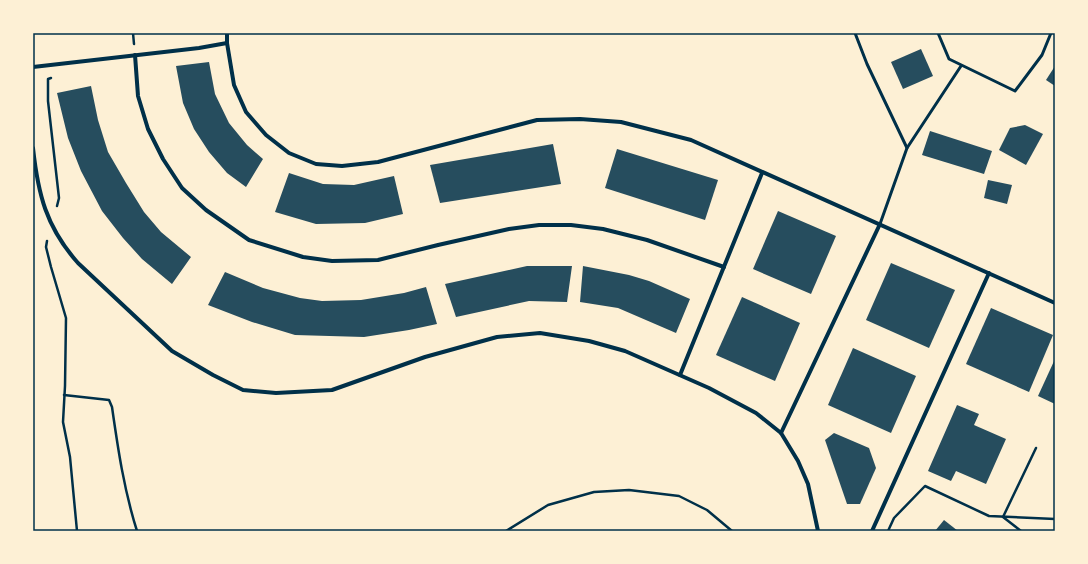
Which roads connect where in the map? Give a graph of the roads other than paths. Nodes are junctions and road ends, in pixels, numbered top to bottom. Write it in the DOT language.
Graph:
graph roads {
  1 [pos="227,33"];
  2 [pos="856,33"];
  3 [pos="938,33"];
  4 [pos="1051,33"];
  5 [pos="227,43"];
  6 [pos="135,55"];
  7 [pos="960,66"];
  8 [pos="33,67"];
  9 [pos="33,148"];
  10 [pos="908,148"];
  11 [pos="762,173"];
  12 [pos="880,224"];
  13 [pos="724,267"];
  14 [pos="989,273"];
  15 [pos="1055,303"];
  16 [pos="680,375"];
  17 [pos="781,433"];
  18 [pos="818,531"];
  19 [pos="872,531"];
  1 -- 5 [label="street"];
  2 -- 10 [label="lane"];
  3 -- 7 [label="lane"];
  4 -- 7 [label="lane"];
  5 -- 6 [label="street"];
  5 -- 11 [label="street"];
  6 -- 8 [label="street"];
  6 -- 13 [label="street"];
  7 -- 10 [label="lane"];
  9 -- 16 [label="street"];
  10 -- 12 [label="lane"];
  11 -- 12 [label="street"];
  11 -- 13 [label="street"];
  12 -- 14 [label="street"];
  12 -- 17 [label="street"];
  13 -- 16 [label="street"];
  14 -- 15 [label="street"];
  14 -- 19 [label="street"];
  16 -- 17 [label="street"];
  17 -- 18 [label="street"];
}
